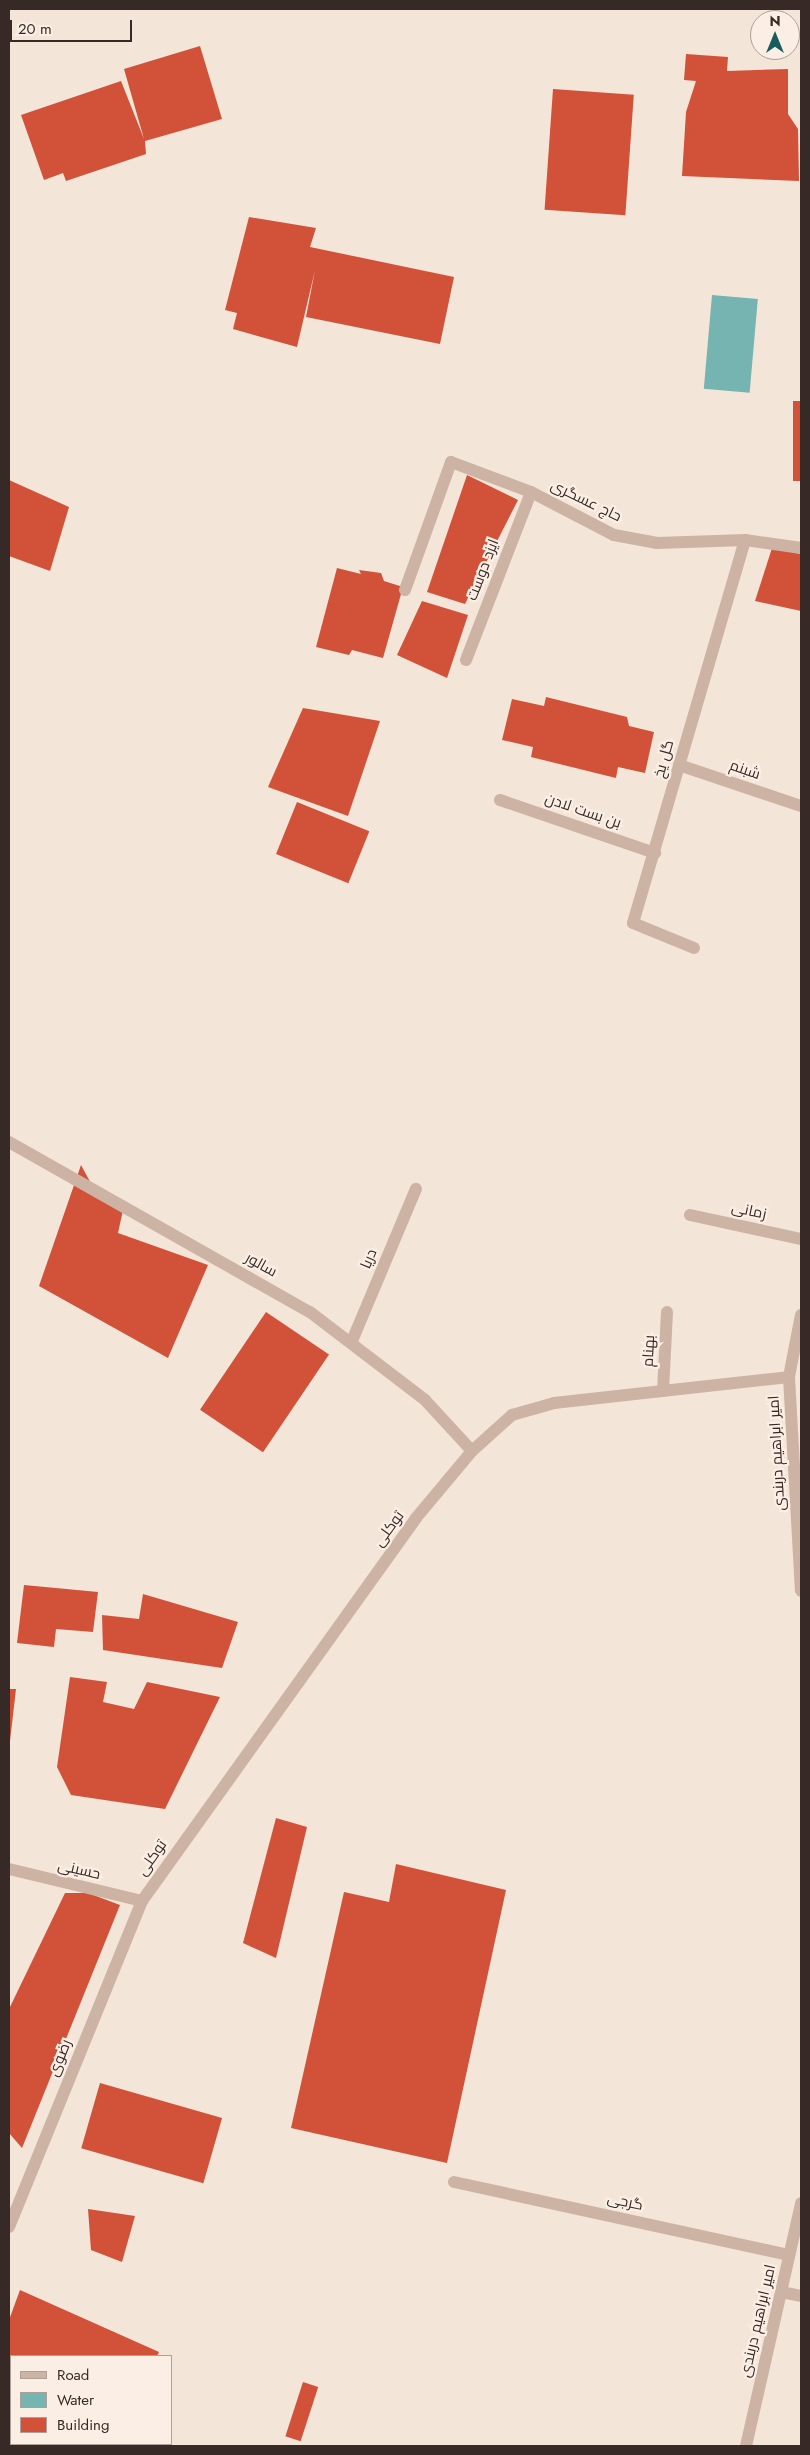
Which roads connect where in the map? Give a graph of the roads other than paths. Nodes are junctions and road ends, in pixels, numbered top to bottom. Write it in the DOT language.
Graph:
graph roads {
  1 [pos="531,492"];
  2 [pos="745,540"];
  3 [pos="801,548"];
  4 [pos="405,590"];
  5 [pos="466,660"];
  6 [pos="679,765"];
  7 [pos="500,800"];
  8 [pos="801,806"];
  9 [pos="655,853"];
  10 [pos="694,948"];
  11 [pos="9,1142"];
  12 [pos="416,1189"];
  13 [pos="690,1215"];
  14 [pos="801,1239"];
  15 [pos="667,1312"];
  16 [pos="801,1316"];
  17 [pos="352,1342"];
  18 [pos="789,1378"];
  19 [pos="663,1391"];
  20 [pos="472,1451"];
  21 [pos="801,1591"];
  22 [pos="9,1869"];
  23 [pos="142,1901"];
  24 [pos="454,2182"];
  25 [pos="801,2203"];
  26 [pos="9,2227"];
  27 [pos="789,2255"];
  28 [pos="781,2292"];
  29 [pos="801,2296"];
  30 [pos="746,2446"];
  1 -- 2 [label="street, حاج عسگری"];
  1 -- 4 [label="street, حاج عسگری"];
  1 -- 5 [label="street, ایزد دوست"];
  2 -- 3 [label="street, حاج عسگری"];
  2 -- 6 [label="street, گل یخ"];
  6 -- 8 [label="street, شبنم"];
  6 -- 9 [label="street, گل یخ"];
  7 -- 9 [label="street, بن بست لادن"];
  9 -- 10 [label="street, گل یخ"];
  11 -- 17 [label="street, سالور"];
  12 -- 17 [label="street, دریا"];
  13 -- 14 [label="street, زمانی"];
  15 -- 19 [label="street, بهنام"];
  16 -- 18 [label="street, امیر ابراهیم دربندی"];
  17 -- 20 [label="street, سالور"];
  18 -- 19 [label="street, توکلی"];
  18 -- 21 [label="street, امیر ابراهیم دربندی"];
  19 -- 20 [label="street, توکلی"];
  20 -- 23 [label="street, توکلی"];
  22 -- 23 [label="street, حسینی"];
  23 -- 26 [label="street, رضوى"];
  24 -- 27 [label="street, گرجی"];
  25 -- 27 [label="street, امیر ابراهیم دربندی"];
  27 -- 28 [label="street, امیر ابراهیم دربندی"];
  28 -- 29 [label="street"];
  28 -- 30 [label="street, امیر ابراهیم دربندی"];
}
